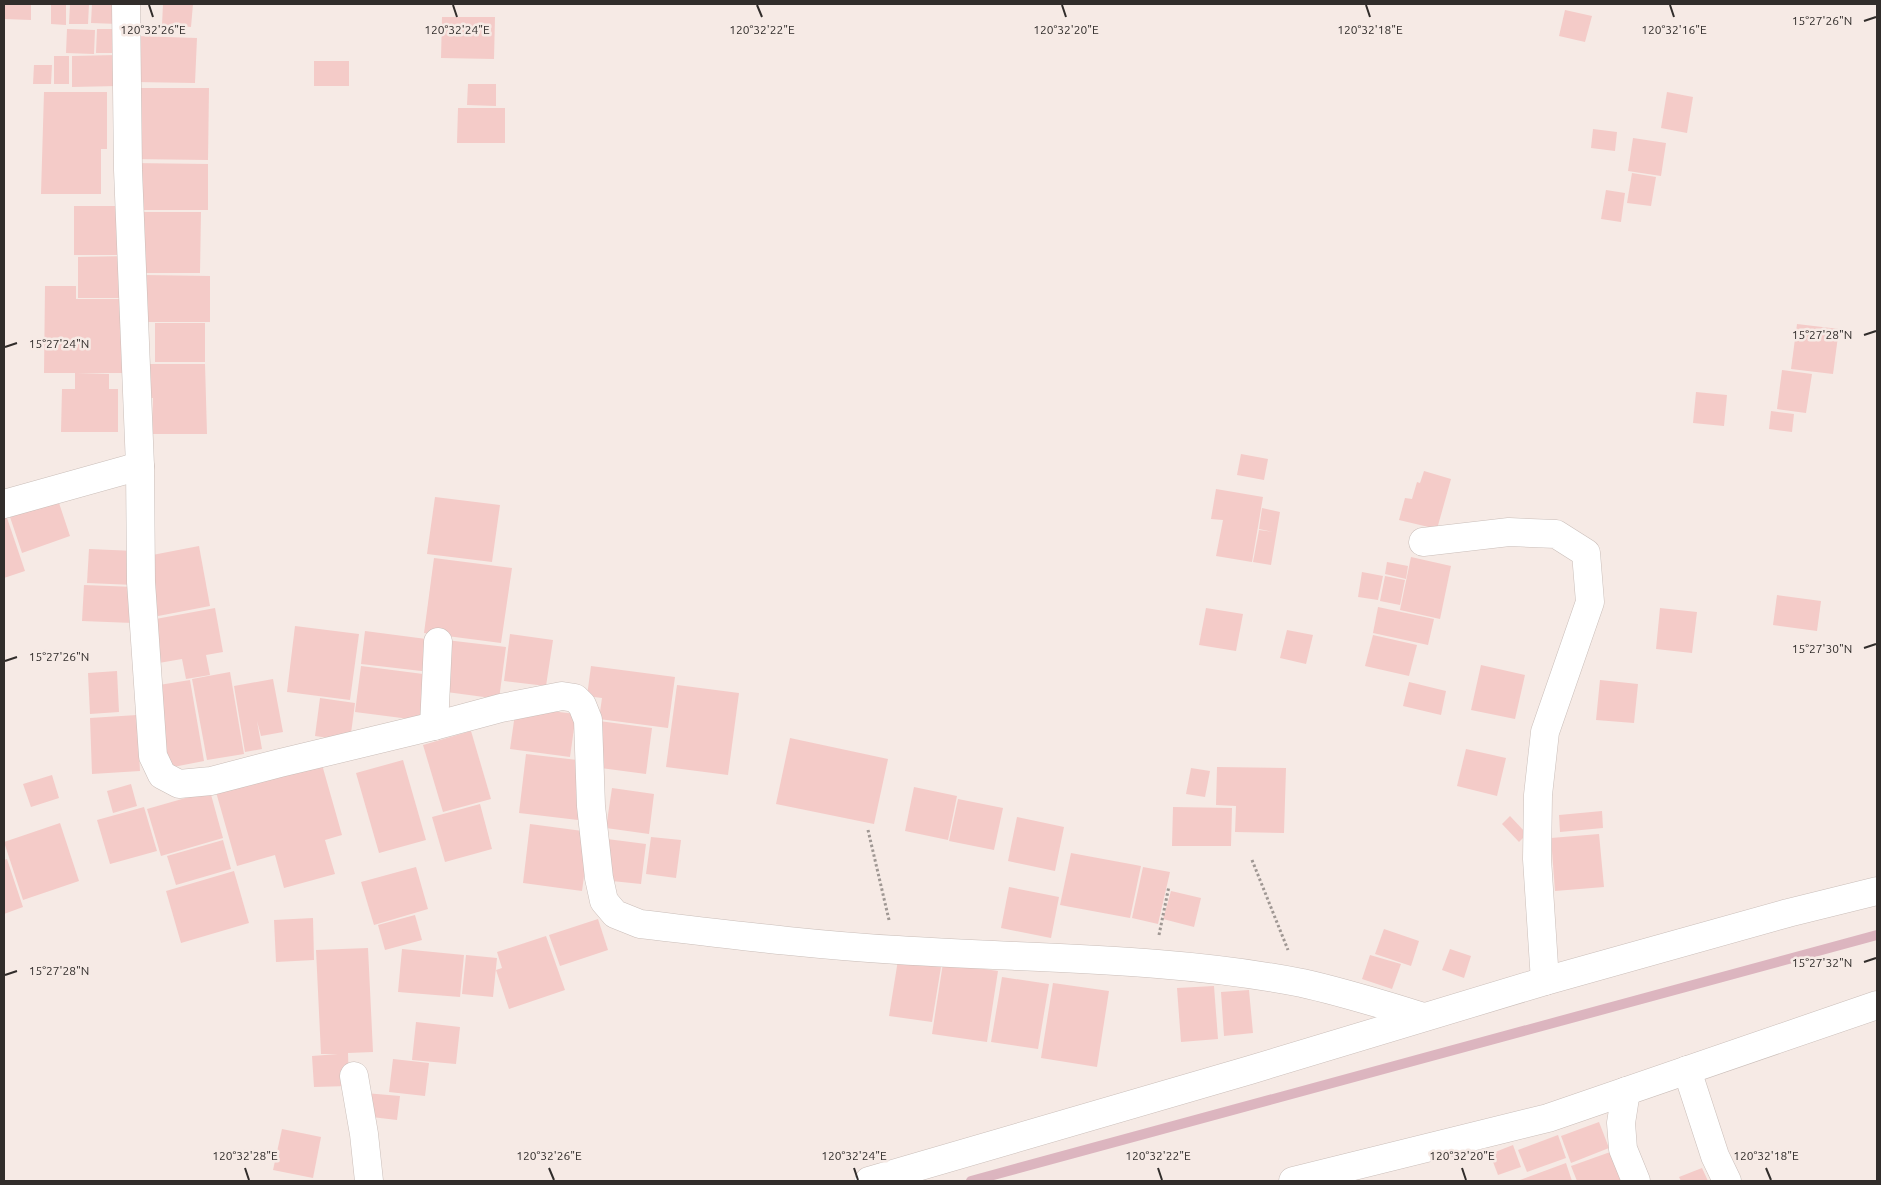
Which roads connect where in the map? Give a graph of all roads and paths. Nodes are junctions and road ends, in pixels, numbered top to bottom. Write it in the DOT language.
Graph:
graph roads {
  1 [pos="126,4"];
  2 [pos="140,466"];
  3 [pos="4,504"];
  4 [pos="1423,542"];
  5 [pos="438,642"];
  6 [pos="434,726"];
  7 [pos="868,830"];
  8 [pos="1252,860"];
  9 [pos="1169,886"];
  10 [pos="1877,891"];
  11 [pos="895,950"];
  12 [pos="1152,964"];
  13 [pos="1545,980"];
  14 [pos="1301,983"];
  15 [pos="1877,1005"];
  16 [pos="1424,1017"];
  17 [pos="1687,1070"];
  18 [pos="354,1076"];
  19 [pos="1626,1091"];
  20 [pos="369,1181"];
  21 [pos="869,1181"];
  22 [pos="1293,1181"];
  23 [pos="1636,1181"];
  24 [pos="1727,1181"];
  1 -- 2 [label="street"];
  2 -- 3 [label="street"];
  2 -- 6 [label="street"];
  4 -- 13 [label="street"];
  5 -- 6 [label="street"];
  6 -- 11 [label="street"];
  7 -- 11 [label="path"];
  8 -- 14 [label="path"];
  9 -- 12 [label="path"];
  10 -- 13 [label="street"];
  11 -- 12 [label="street"];
  12 -- 14 [label="street"];
  13 -- 16 [label="street"];
  14 -- 16 [label="street"];
  15 -- 17 [label="street"];
  16 -- 21 [label="street"];
  17 -- 19 [label="street"];
  17 -- 24 [label="street"];
  18 -- 20 [label="street"];
  19 -- 22 [label="street"];
  19 -- 23 [label="street"];
}
